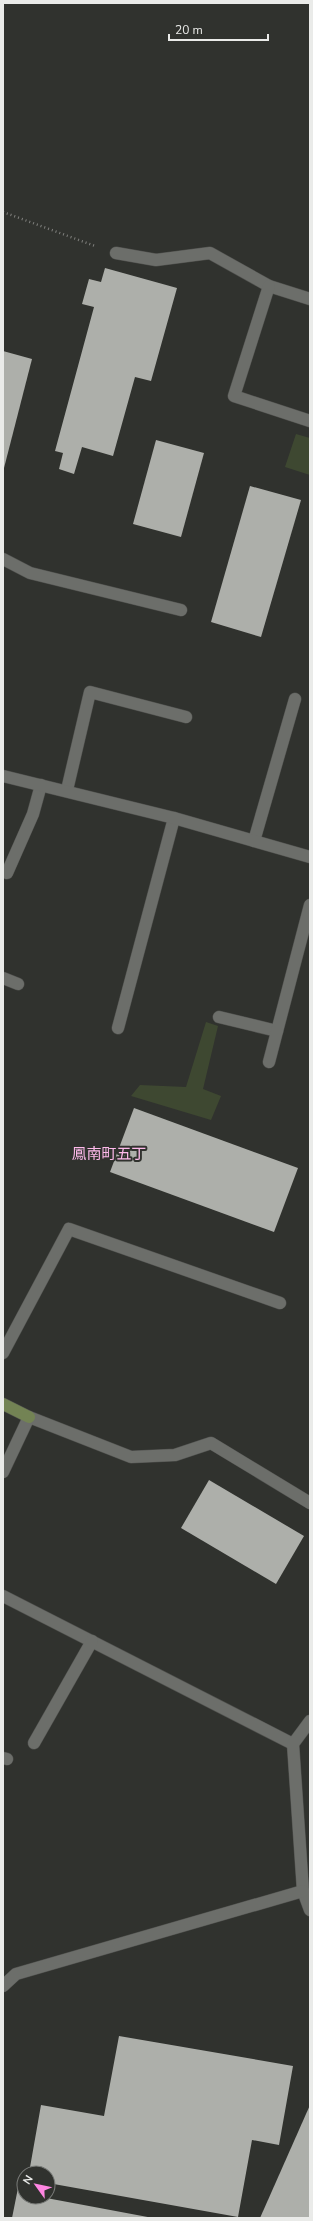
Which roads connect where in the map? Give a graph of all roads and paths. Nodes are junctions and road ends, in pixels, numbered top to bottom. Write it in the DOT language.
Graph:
graph roads {
  1 [pos="3,212"];
  2 [pos="116,253"];
  3 [pos="269,286"];
  4 [pos="310,299"];
  5 [pos="310,421"];
  6 [pos="3,559"];
  7 [pos="181,610"];
  8 [pos="295,699"];
  9 [pos="186,717"];
  10 [pos="3,776"];
  11 [pos="41,785"];
  12 [pos="67,790"];
  13 [pos="174,818"];
  14 [pos="254,841"];
  15 [pos="310,858"];
  16 [pos="7,873"];
  17 [pos="310,905"];
  18 [pos="3,978"];
  19 [pos="18,984"];
  20 [pos="219,1017"];
  21 [pos="118,1028"];
  22 [pos="277,1031"];
  23 [pos="269,1062"];
  24 [pos="280,1303"];
  25 [pos="3,1354"];
  26 [pos="3,1404"];
  27 [pos="30,1416"];
  28 [pos="3,1472"];
  29 [pos="310,1504"];
  30 [pos="3,1596"];
  31 [pos="92,1642"];
  32 [pos="310,1721"];
  33 [pos="34,1743"];
  34 [pos="293,1744"];
  35 [pos="303,1891"];
  36 [pos="310,1910"];
  37 [pos="3,1986"];
  1 -- 2 [label="path"];
  2 -- 3 [label="street"];
  3 -- 4 [label="street"];
  3 -- 5 [label="street"];
  6 -- 7 [label="street"];
  8 -- 14 [label="street"];
  9 -- 12 [label="street"];
  10 -- 11 [label="street"];
  11 -- 12 [label="street"];
  11 -- 16 [label="street"];
  12 -- 13 [label="street"];
  13 -- 14 [label="street"];
  13 -- 21 [label="street"];
  14 -- 15 [label="street"];
  17 -- 22 [label="street"];
  18 -- 19 [label="street"];
  20 -- 22 [label="street"];
  22 -- 23 [label="street"];
  24 -- 25 [label="street"];
  26 -- 27 [label="street"];
  27 -- 28 [label="street"];
  27 -- 29 [label="street"];
  30 -- 31 [label="street"];
  31 -- 33 [label="street"];
  31 -- 34 [label="street"];
  32 -- 34 [label="street"];
  34 -- 35 [label="street"];
  35 -- 36 [label="street"];
  35 -- 37 [label="street"];
}
